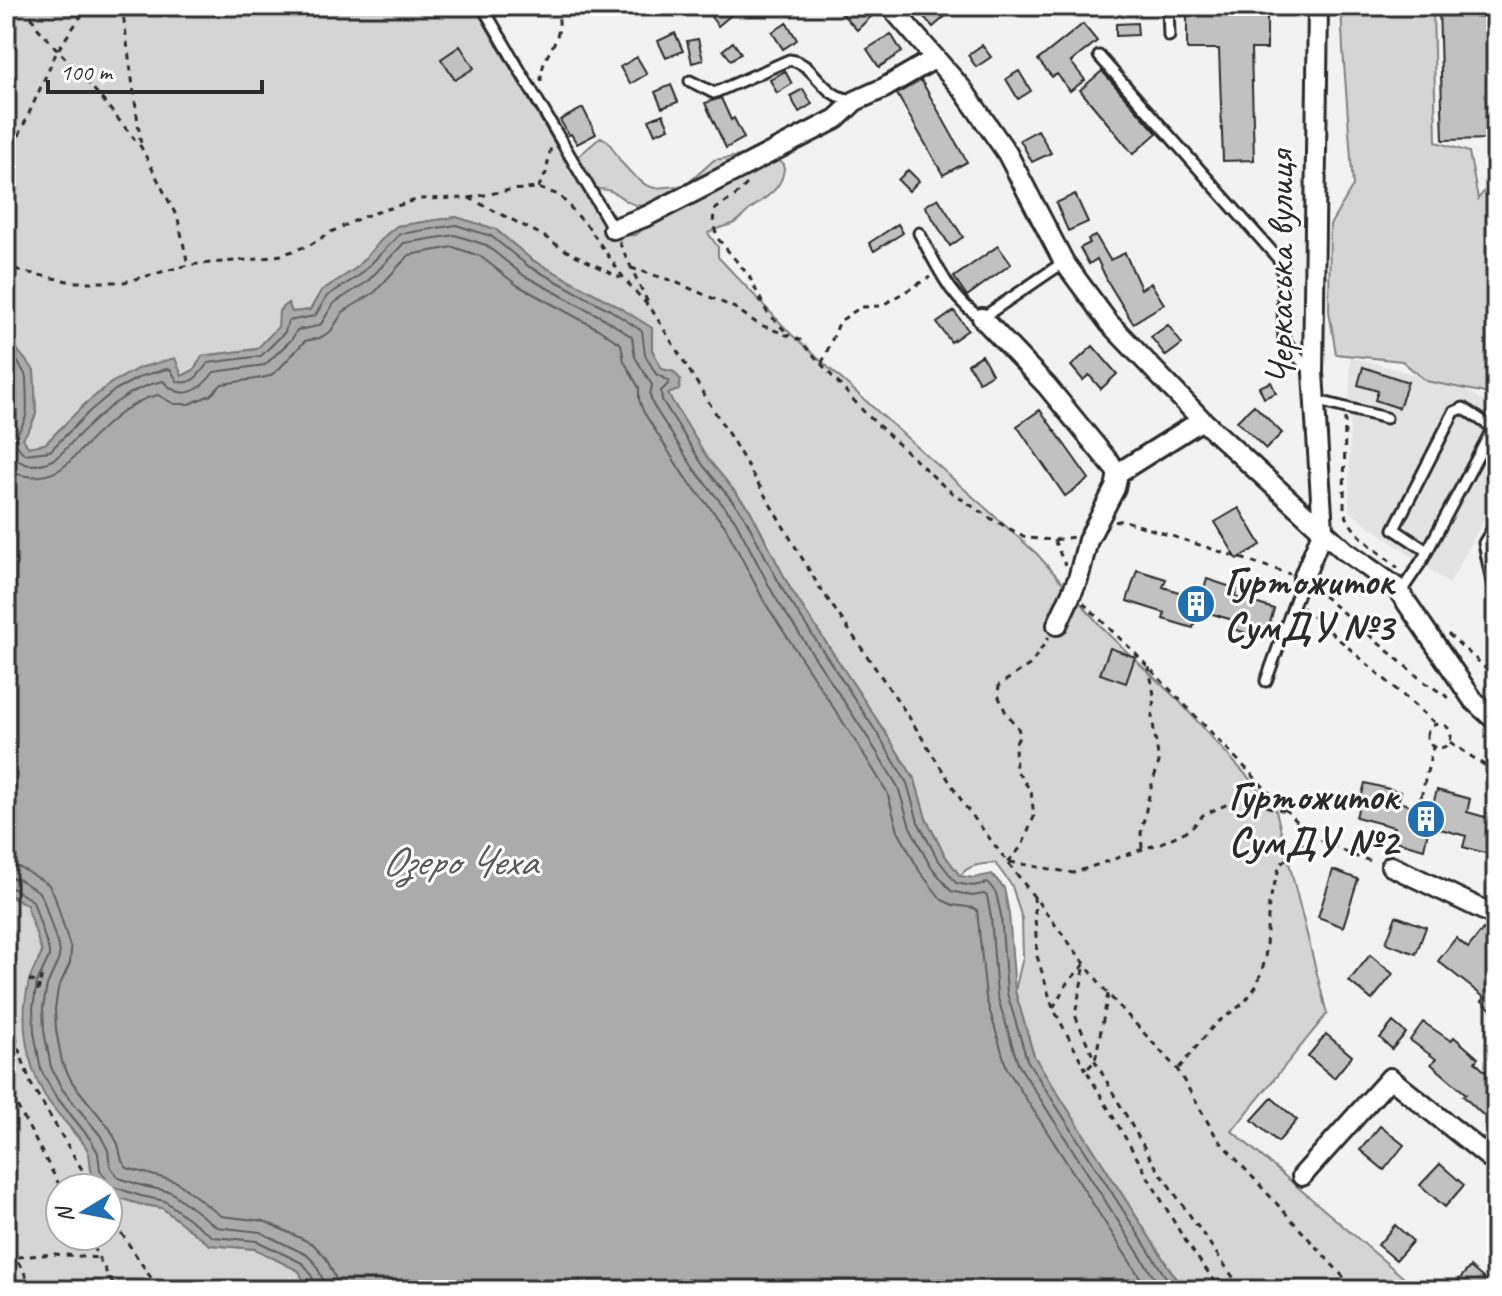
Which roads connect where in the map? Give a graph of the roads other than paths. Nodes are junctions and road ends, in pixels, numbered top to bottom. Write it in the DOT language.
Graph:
graph roads {
  1 [pos="482,6"];
  2 [pos="890,6"];
  3 [pos="1168,6"];
  4 [pos="1318,6"];
  5 [pos="1169,36"];
  6 [pos="1099,56"];
  7 [pos="934,59"];
  8 [pos="690,81"];
  9 [pos="855,101"];
  10 [pos="613,229"];
  11 [pos="919,233"];
  12 [pos="1064,262"];
  13 [pos="982,318"];
  14 [pos="1313,373"];
  15 [pos="1314,400"];
  16 [pos="1386,418"];
  17 [pos="1202,420"];
  18 [pos="1118,473"];
  19 [pos="1496,523"];
  20 [pos="1323,530"];
  21 [pos="1427,551"];
  22 [pos="1303,579"];
  23 [pos="1405,586"];
  24 [pos="1496,602"];
  25 [pos="1057,625"];
  26 [pos="1266,681"];
  27 [pos="1496,721"];
  28 [pos="1391,866"];
  29 [pos="1496,916"];
  30 [pos="1496,1163"];
  31 [pos="1302,1176"];
  1 -- 10 [label="lane"];
  2 -- 7 [label="street"];
  3 -- 5 [label="lane"];
  4 -- 14 [label="street, Черкаська вулиця"];
  6 -- 14 [label="lane"];
  7 -- 9 [label="street"];
  7 -- 12 [label="street"];
  8 -- 9 [label="lane"];
  9 -- 10 [label="street"];
  11 -- 13 [label="lane"];
  12 -- 13 [label="lane"];
  12 -- 17 [label="street"];
  13 -- 18 [label="street"];
  14 -- 15 [label="street, Черкаська вулиця"];
  15 -- 16 [label="lane"];
  15 -- 20 [label="street, Черкаська вулиця"];
  17 -- 18 [label="street"];
  17 -- 20 [label="street"];
  18 -- 25 [label="street"];
  19 -- 24 [label="lane"];
  20 -- 22 [label="street"];
  20 -- 23 [label="street"];
  21 -- 21 [label="lane"];
  21 -- 23 [label="lane"];
  22 -- 26 [label="lane"];
  23 -- 27 [label="street"];
  28 -- 29 [label="street"];
  30 -- 31 [label="street"];
}
